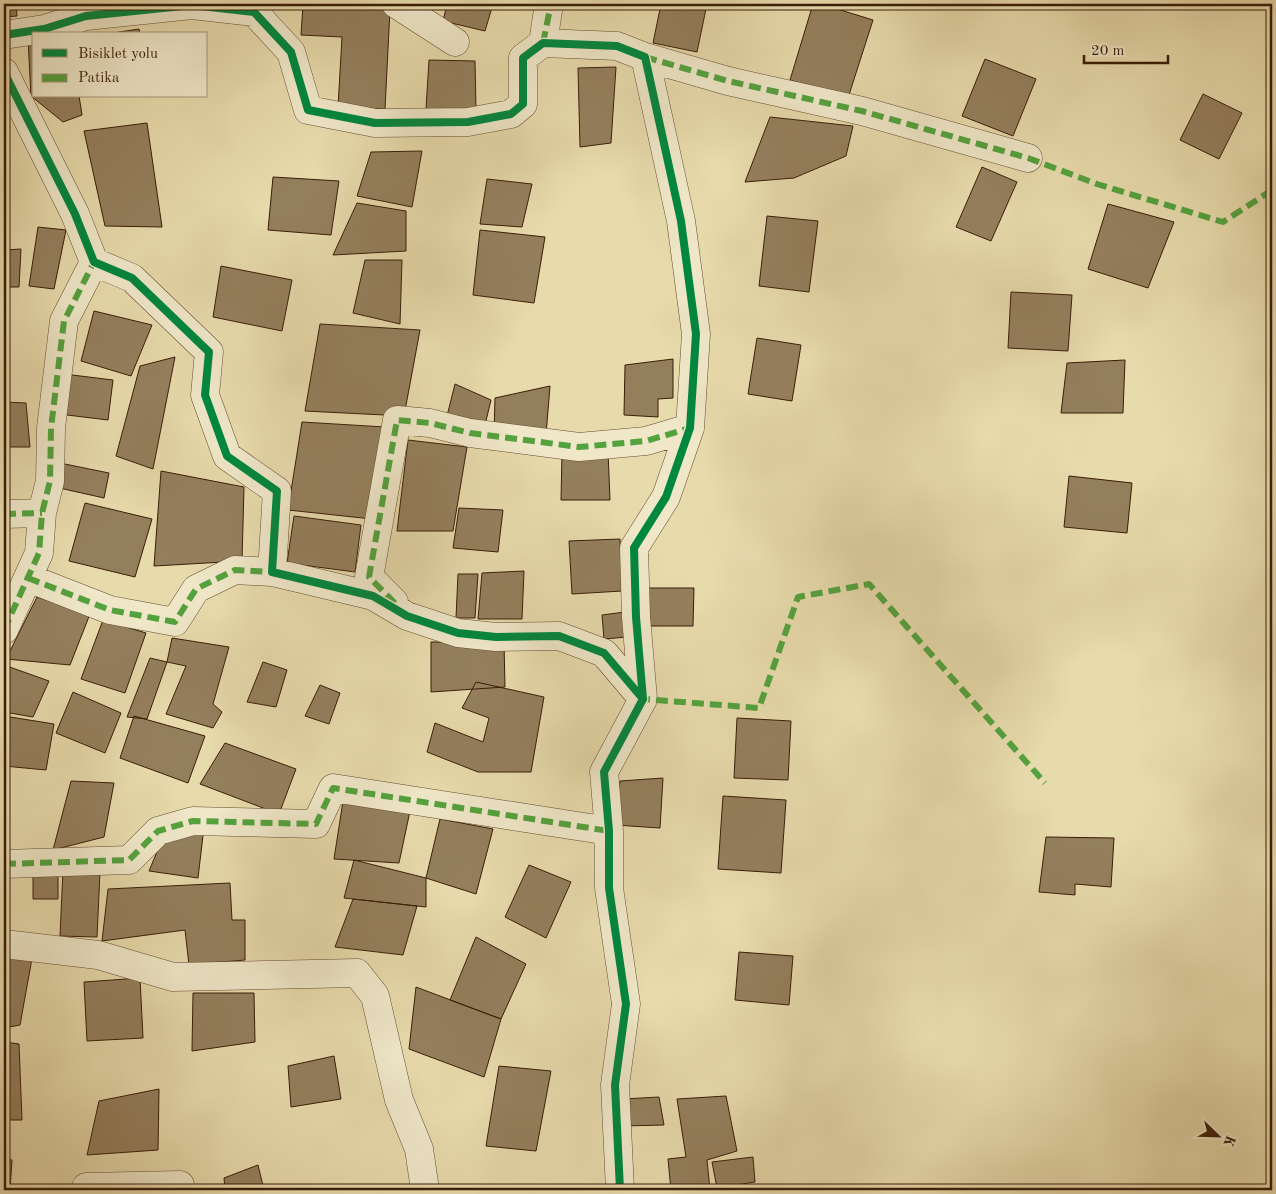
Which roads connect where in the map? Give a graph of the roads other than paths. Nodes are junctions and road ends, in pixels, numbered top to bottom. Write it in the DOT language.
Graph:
graph roads {
  1 [pos="396,4"];
  2 [pos="549,4"];
  3 [pos="266,8"];
  4 [pos="4,35"];
  5 [pos="455,42"];
  6 [pos="543,43"];
  7 [pos="645,56"];
  8 [pos="4,72"];
  9 [pos="1028,158"];
  10 [pos="94,262"];
  11 [pos="690,428"];
  12 [pos="42,513"];
  13 [pos="4,514"];
  14 [pos="272,572"];
  15 [pos="28,578"];
  16 [pos="407,616"];
  17 [pos="4,630"];
  18 [pos="643,699"];
  19 [pos="609,831"];
  20 [pos="4,864"];
  21 [pos="4,944"];
  22 [pos="180,1185"];
  23 [pos="85,1190"];
  24 [pos="425,1190"];
  25 [pos="620,1190"];
  1 -- 5 [label="street"];
  2 -- 6 [label="street"];
  3 -- 4 [label="street"];
  3 -- 6 [label="street"];
  6 -- 7 [label="street"];
  7 -- 9 [label="street"];
  7 -- 11 [label="street"];
  8 -- 10 [label="street"];
  10 -- 12 [label="street"];
  10 -- 14 [label="street"];
  11 -- 16 [label="street"];
  11 -- 18 [label="street"];
  12 -- 13 [label="street"];
  12 -- 15 [label="street"];
  14 -- 15 [label="street"];
  14 -- 16 [label="street"];
  15 -- 17 [label="street"];
  16 -- 18 [label="street"];
  18 -- 19 [label="street"];
  19 -- 20 [label="street"];
  19 -- 25 [label="street"];
  21 -- 24 [label="street"];
  22 -- 23 [label="street"];
}
